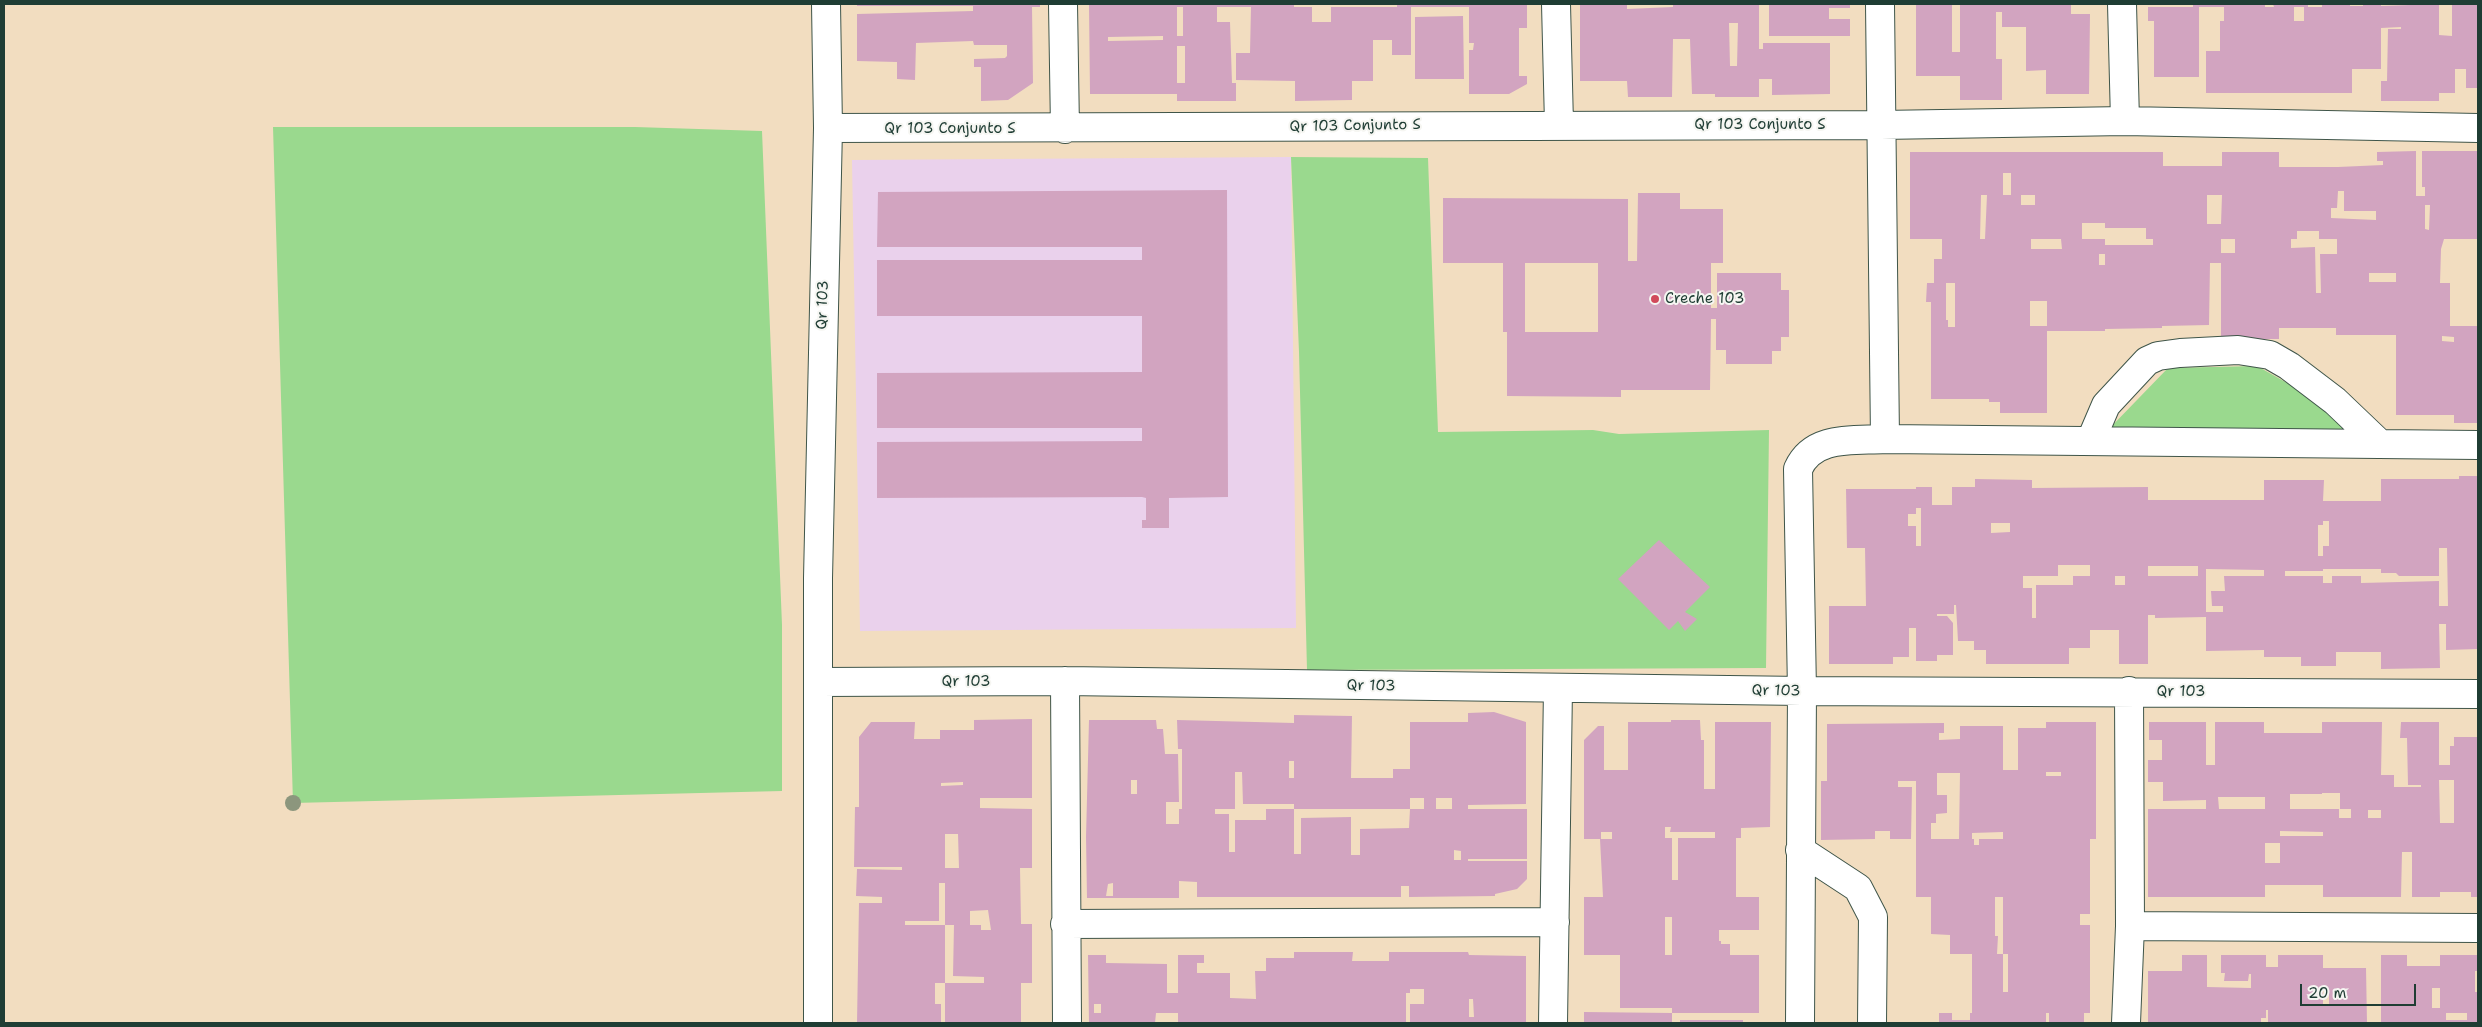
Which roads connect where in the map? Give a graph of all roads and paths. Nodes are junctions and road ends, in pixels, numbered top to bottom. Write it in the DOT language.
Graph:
graph roads {
  1 [pos="826,4"];
  2 [pos="1063,4"];
  3 [pos="1556,4"];
  4 [pos="1880,4"];
  5 [pos="2122,4"];
  6 [pos="2126,121"];
  7 [pos="1559,124"];
  8 [pos="1881,125"];
  9 [pos="828,128"];
  10 [pos="2478,128"];
  11 [pos="1065,129"];
  12 [pos="1884,439"];
  13 [pos="2091,440"];
  14 [pos="2378,442"];
  15 [pos="2478,445"];
  16 [pos="1065,681"];
  17 [pos="818,682"];
  18 [pos="1558,688"];
  19 [pos="1802,692"];
  20 [pos="2128,692"];
  21 [pos="2478,694"];
  22 [pos="1800,850"];
  23 [pos="1555,922"];
  24 [pos="1065,924"];
  25 [pos="2130,926"];
  26 [pos="2478,928"];
  27 [pos="818,1023"];
  28 [pos="1067,1023"];
  29 [pos="1553,1023"];
  30 [pos="1800,1023"];
  31 [pos="1872,1023"];
  32 [pos="2126,1023"];
  1 -- 9 [label="street, Qr 103"];
  2 -- 11 [label="street"];
  3 -- 7 [label="street"];
  4 -- 8 [label="street"];
  5 -- 6 [label="street"];
  6 -- 8 [label="street, Qr 103 Conjunto S"];
  6 -- 10 [label="street, Qr 103 Conjunto S"];
  7 -- 8 [label="street, Qr 103 Conjunto S"];
  7 -- 11 [label="street, Qr 103 Conjunto S"];
  8 -- 12 [label="street"];
  9 -- 11 [label="street, Qr 103 Conjunto S"];
  9 -- 17 [label="street, Qr 103"];
  12 -- 13 [label="street"];
  12 -- 19 [label="street"];
  13 -- 14 [label="street"];
  13 -- 14 [label="street"];
  14 -- 15 [label="street"];
  16 -- 17 [label="street, Qr 103"];
  16 -- 18 [label="street, Qr 103"];
  16 -- 24 [label="street"];
  17 -- 27 [label="street"];
  18 -- 19 [label="street, Qr 103"];
  18 -- 23 [label="street"];
  19 -- 20 [label="street, Qr 103"];
  19 -- 22 [label="street"];
  20 -- 21 [label="street, Qr 103"];
  20 -- 25 [label="street"];
  22 -- 30 [label="street"];
  22 -- 31 [label="street"];
  23 -- 24 [label="street"];
  23 -- 29 [label="street"];
  24 -- 28 [label="street"];
  25 -- 26 [label="street"];
  25 -- 32 [label="street"];
}
